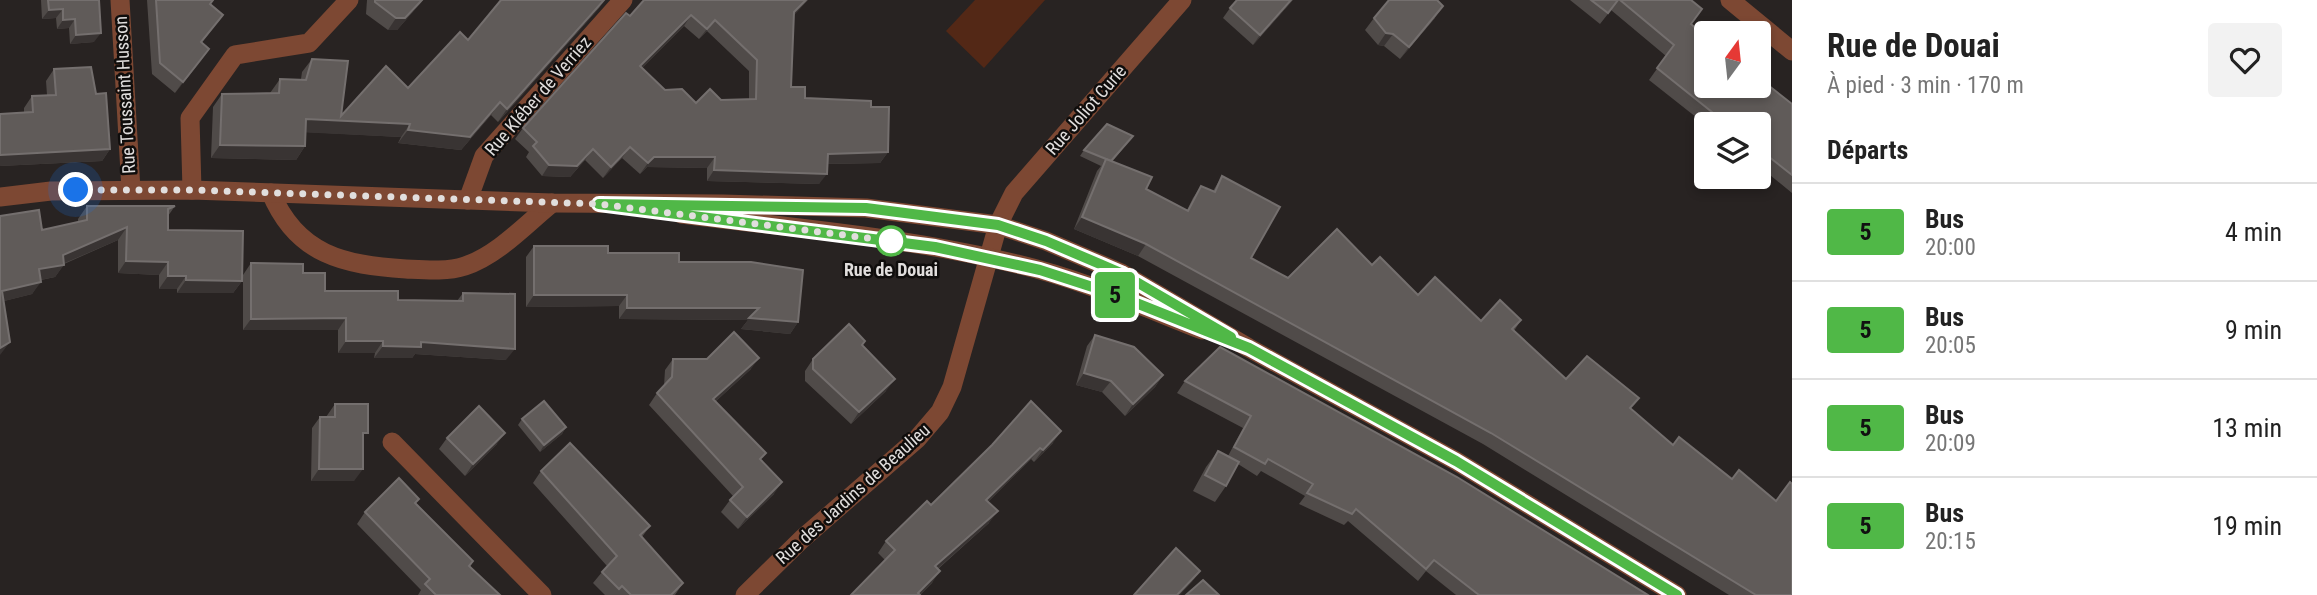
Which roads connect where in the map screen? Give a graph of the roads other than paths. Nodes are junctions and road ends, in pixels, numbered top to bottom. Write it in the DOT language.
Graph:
graph roads {
  1 [pos="120,0"];
  2 [pos="349,0"];
  3 [pos="623,0"];
  4 [pos="1182,0"];
  5 [pos="1730,0"];
  6 [pos="1792,51"];
  7 [pos="131,190"];
  8 [pos="192,190"];
  9 [pos="271,193"];
  10 [pos="0,197"];
  11 [pos="468,200"];
  12 [pos="552,203"];
  13 [pos="599,204"];
  14 [pos="998,225"];
  15 [pos="988,257"];
  16 [pos="1249,348"];
  17 [pos="392,442"];
  18 [pos="542,595"];
  19 [pos="745,595"];
  20 [pos="1677,595"];
  1 -- 7 [label="street, Rue Toussaint Husson"];
  2 -- 8 [label="street"];
  3 -- 11 [label="street, Rue Kléber de Verriez"];
  4 -- 14 [label="street, Rue Joliot Curie"];
  5 -- 6 [label="street"];
  7 -- 8 [label="street"];
  7 -- 10 [label="street"];
  8 -- 9 [label="street"];
  9 -- 11 [label="street"];
  9 -- 12 [label="street"];
  11 -- 12 [label="street"];
  12 -- 13 [label="street"];
  13 -- 14 [label="street"];
  13 -- 15 [label="street"];
  14 -- 15 [label="street, Rue des Jardins de Beaulieu"];
  14 -- 16 [label="street"];
  15 -- 16 [label="street"];
  15 -- 19 [label="street, Rue des Jardins de Beaulieu"];
  16 -- 20 [label="street"];
  17 -- 18 [label="street"];
}
